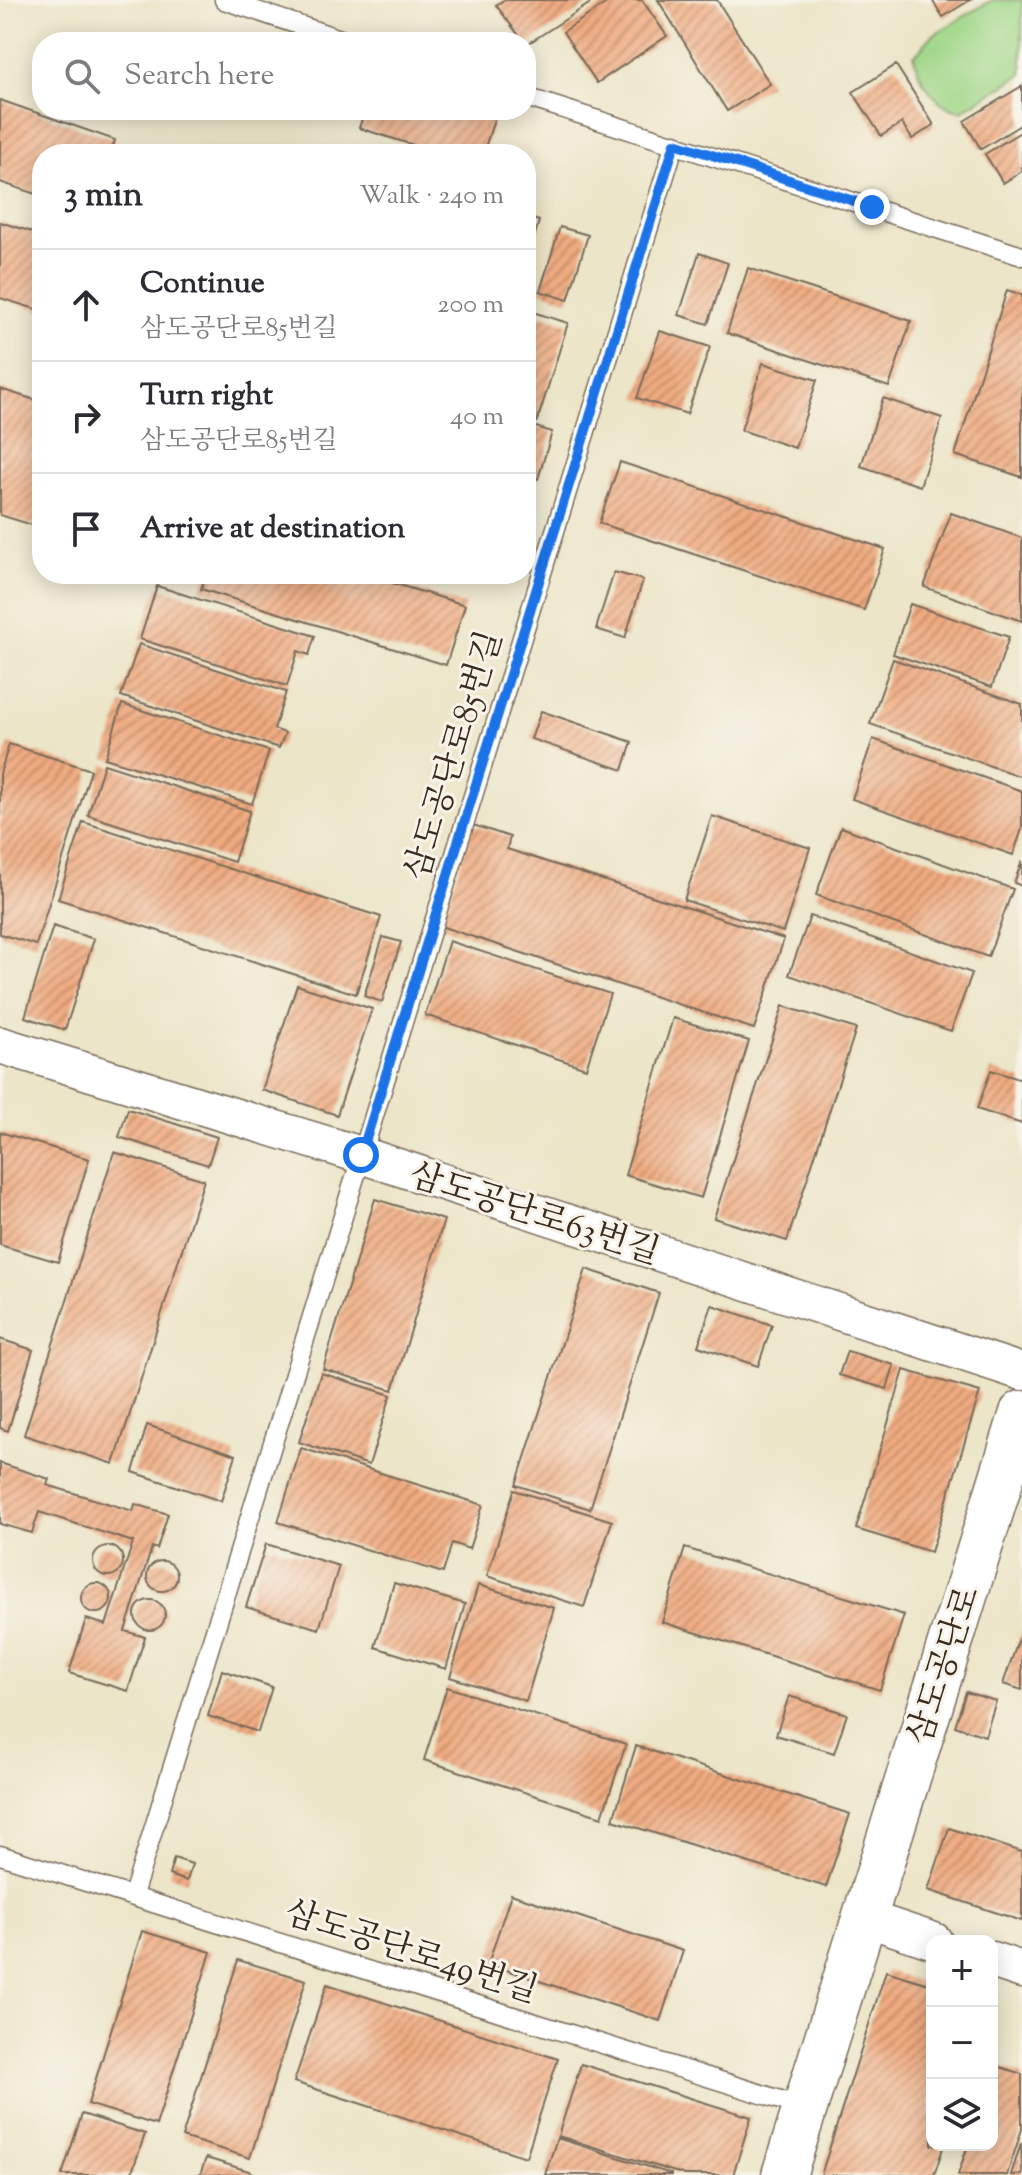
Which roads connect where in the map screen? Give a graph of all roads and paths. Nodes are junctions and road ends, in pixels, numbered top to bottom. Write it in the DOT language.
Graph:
graph roads {
  1 [pos="224,0"];
  2 [pos="319,32"];
  3 [pos="536,100"];
  4 [pos="675,143"];
  5 [pos="1022,256"];
  6 [pos="0,1045"];
  7 [pos="361,1155"];
  8 [pos="1022,1372"];
  9 [pos="1022,1413"];
  10 [pos="0,1855"];
  11 [pos="133,1895"];
  12 [pos="862,1917"];
  13 [pos="926,1938"];
  14 [pos="998,1962"];
  15 [pos="1022,1970"];
  16 [pos="803,2107"];
  17 [pos="784,2175"];
  1 -- 2 [label="lane"];
  3 -- 4 [label="lane"];
  4 -- 5 [label="lane"];
  4 -- 7 [label="lane, 삼도공단로85번길"];
  6 -- 7 [label="street, 삼도공단로63번길"];
  7 -- 8 [label="street, 삼도공단로63번길"];
  7 -- 11 [label="lane, 삼도공단로85번길"];
  9 -- 12 [label="street, 삼도공단로"];
  10 -- 11 [label="lane, 삼도공단로49번길"];
  11 -- 16 [label="lane, 삼도공단로49번길"];
  12 -- 13 [label="street"];
  12 -- 16 [label="street, 삼도공단로"];
  14 -- 15 [label="street"];
  16 -- 17 [label="street, 삼도공단로"];
}
